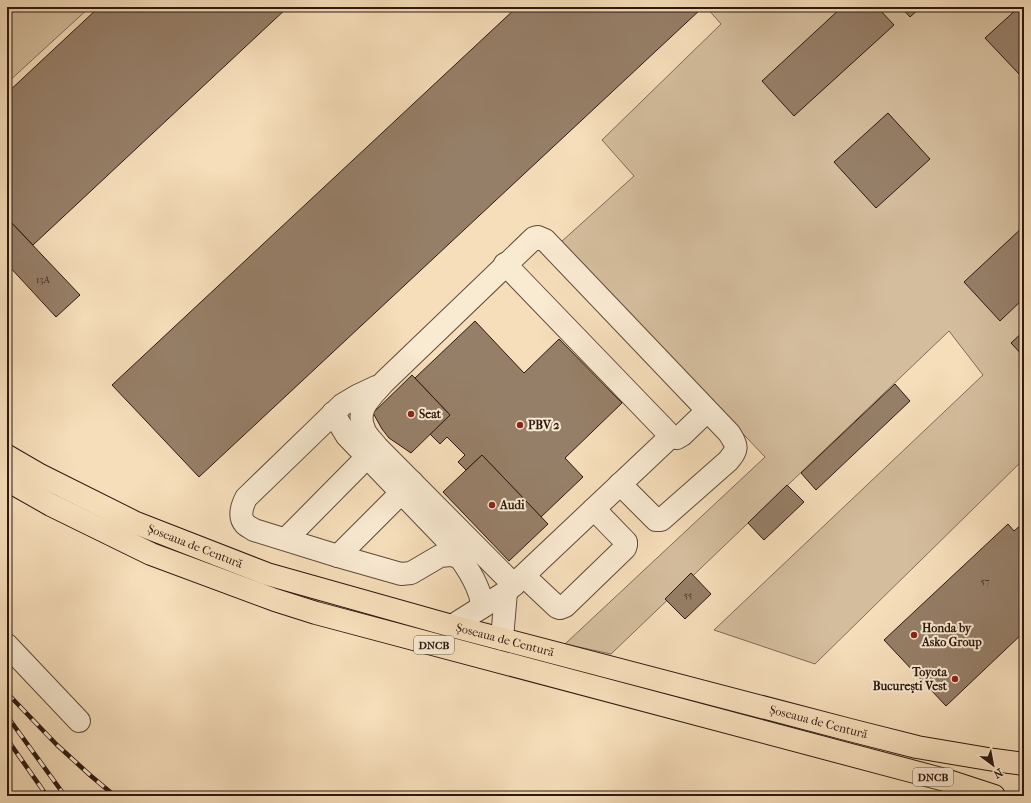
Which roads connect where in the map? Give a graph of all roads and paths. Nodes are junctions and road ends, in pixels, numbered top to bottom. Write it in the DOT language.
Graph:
graph roads {
  1 [pos="505,264"];
  2 [pos="384,382"];
  3 [pos="707,411"];
  4 [pos="333,413"];
  5 [pos="668,436"];
  6 [pos="372,452"];
  7 [pos="7,456"];
  8 [pos="7,480"];
  9 [pos="620,484"];
  10 [pos="407,486"];
  11 [pos="594,509"];
  12 [pos="286,540"];
  13 [pos="338,556"];
  14 [pos="460,557"];
  15 [pos="515,584"];
  16 [pos="482,607"];
  17 [pos="452,626"];
  18 [pos="502,639"];
  19 [pos="7,644"];
  20 [pos="79,721"];
  21 [pos="1024,764"];
  22 [pos="994,796"];
  1 -- 2 [label="lane"];
  1 -- 3 [label="lane"];
  1 -- 5 [label="lane"];
  2 -- 4 [label="lane"];
  2 -- 6 [label="lane"];
  3 -- 5 [label="lane"];
  3 -- 9 [label="lane"];
  4 -- 6 [label="lane"];
  4 -- 12 [label="lane"];
  5 -- 9 [label="lane"];
  6 -- 10 [label="lane"];
  6 -- 12 [label="lane"];
  7 -- 17 [label="main road, Șoseaua de Centură / DNCB"];
  8 -- 22 [label="main road, Șoseaua de Centură / DNCB"];
  9 -- 11 [label="lane"];
  10 -- 13 [label="lane"];
  10 -- 14 [label="lane"];
  10 -- 15 [label="lane"];
  11 -- 15 [label="lane"];
  11 -- 15 [label="lane"];
  12 -- 13 [label="lane"];
  13 -- 14 [label="lane"];
  14 -- 16 [label="lane"];
  15 -- 16 [label="lane"];
  15 -- 18 [label="lane"];
  16 -- 17 [label="lane"];
  17 -- 18 [label="main road, Șoseaua de Centură / DNCB"];
  18 -- 21 [label="main road, Șoseaua de Centură / DNCB"];
  19 -- 20 [label="lane"];
}
